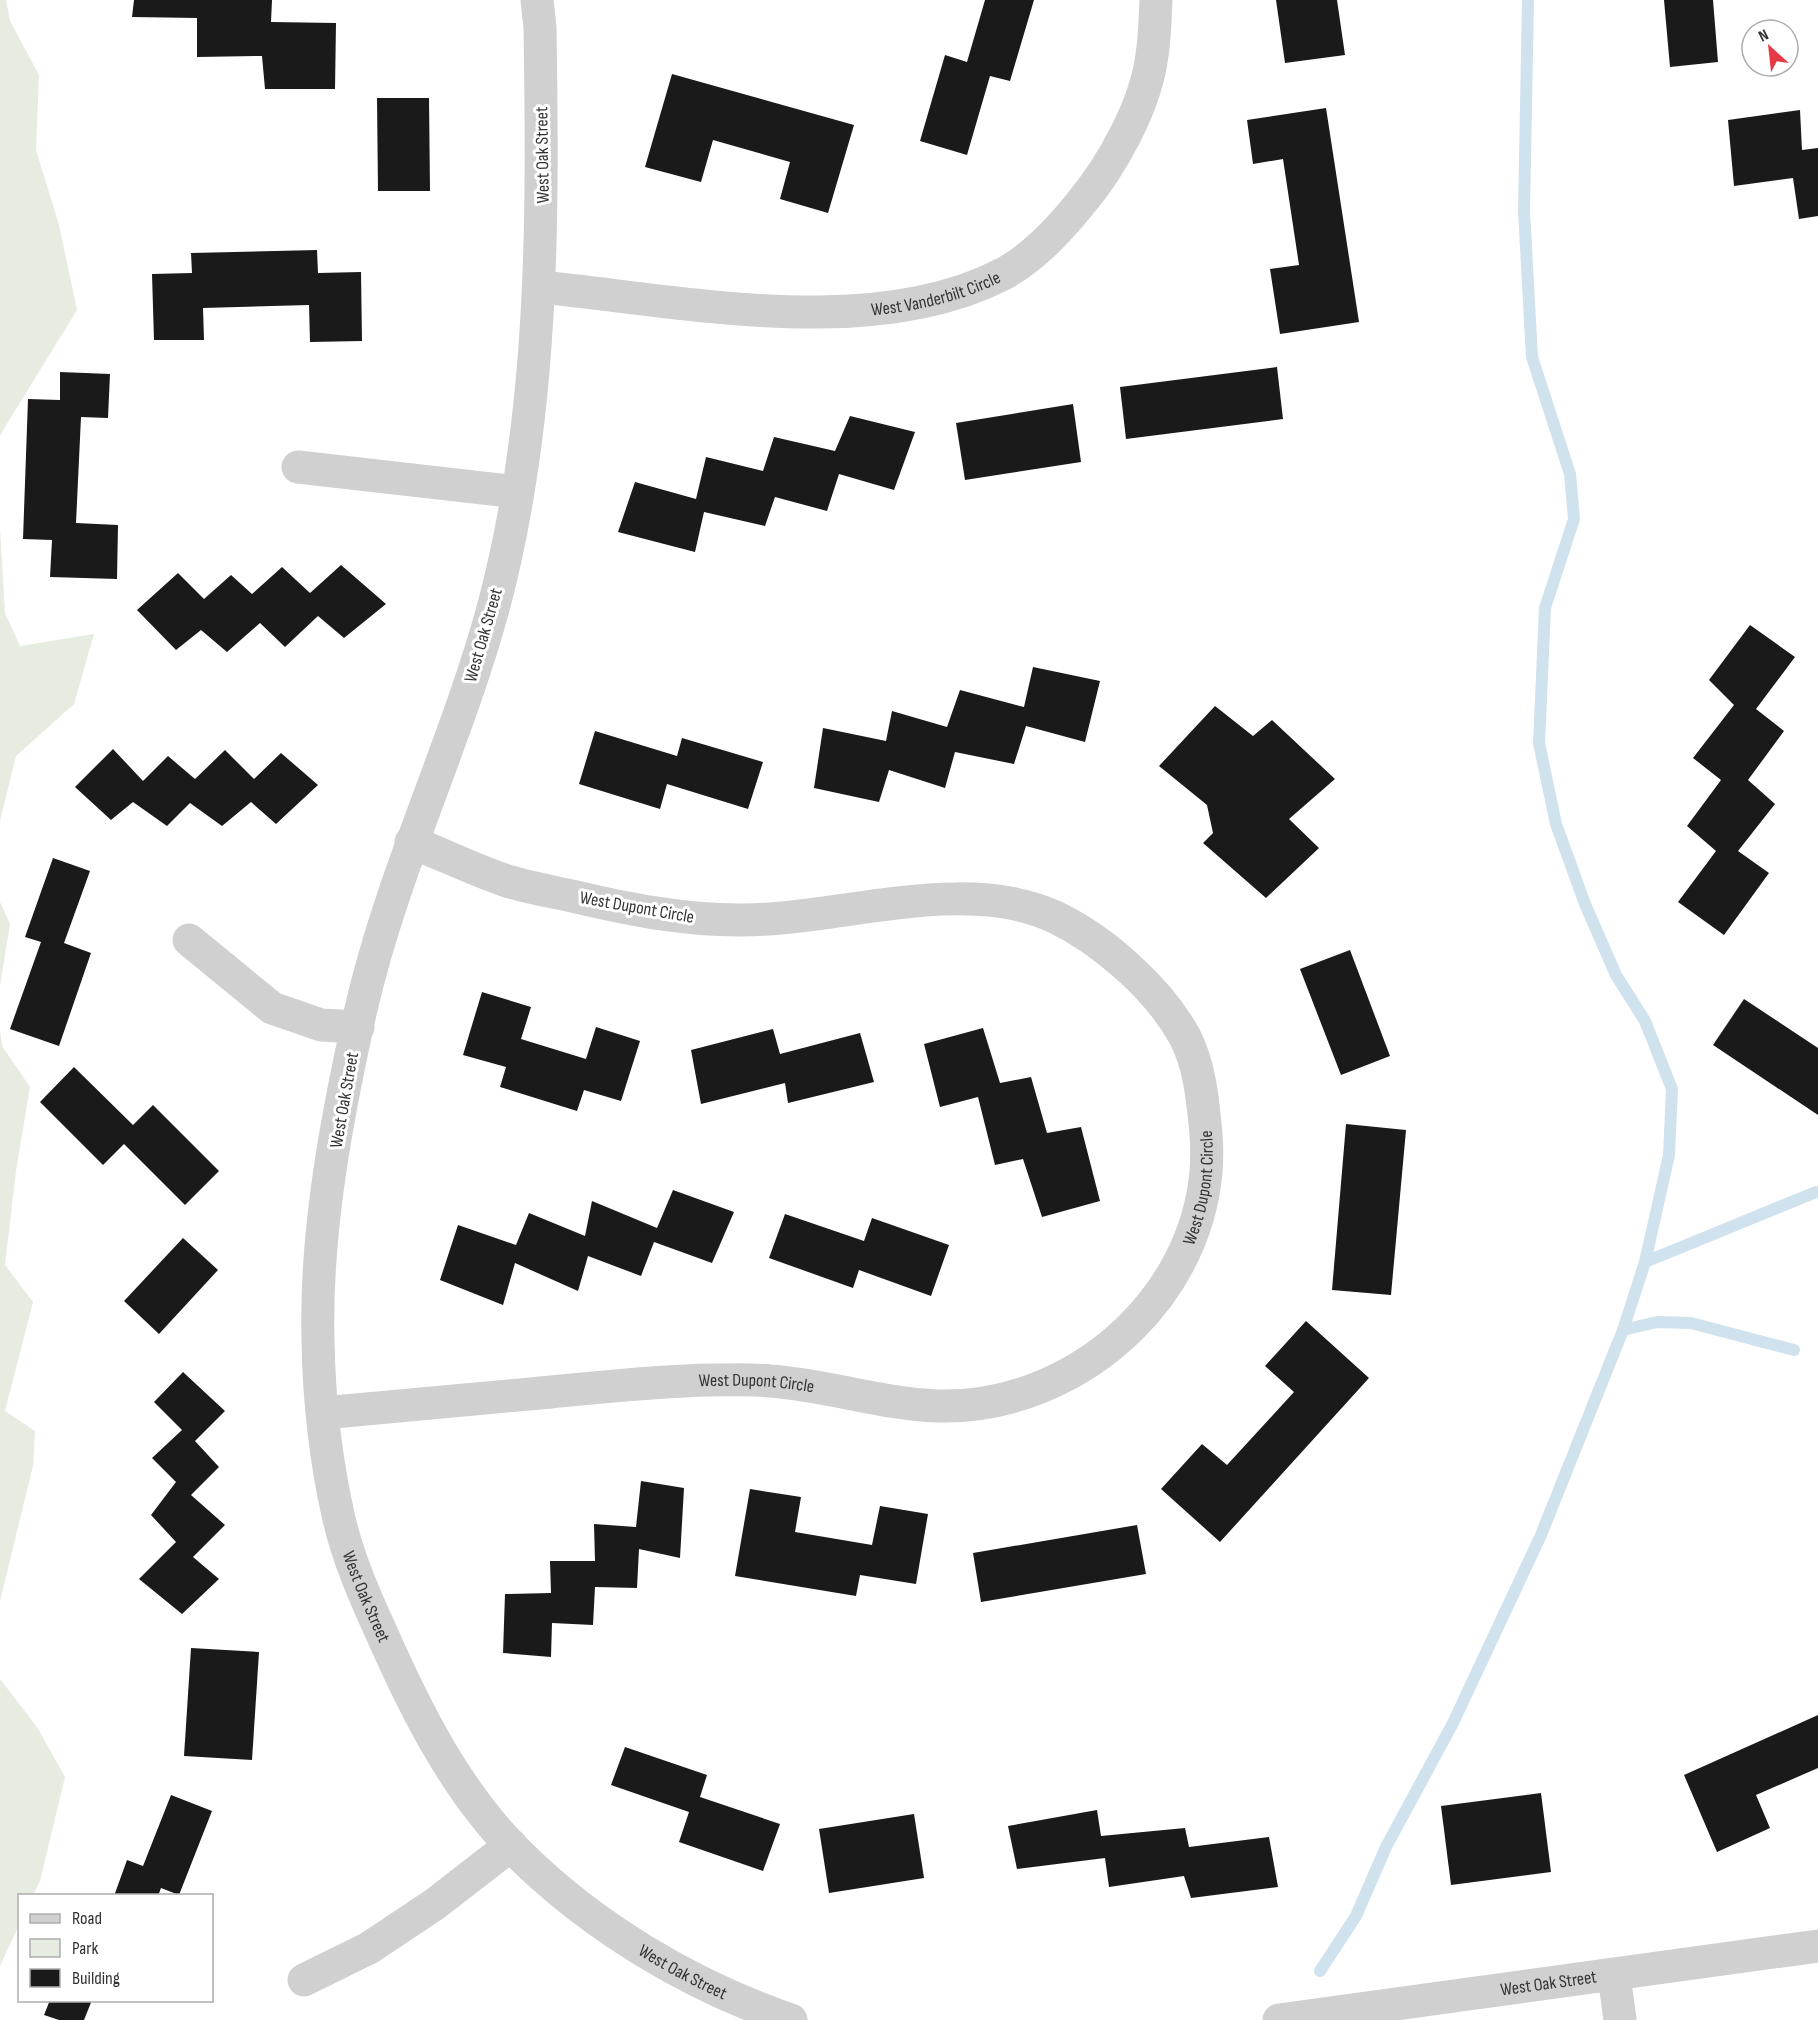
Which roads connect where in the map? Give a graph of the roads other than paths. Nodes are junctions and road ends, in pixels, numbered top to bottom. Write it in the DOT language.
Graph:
graph roads {
  1 [pos="537,0"];
  2 [pos="1156,0"];
  3 [pos="541,287"];
  4 [pos="298,466"];
  5 [pos="517,492"];
  6 [pos="411,842"];
  7 [pos="189,940"];
  8 [pos="358,1027"];
  9 [pos="323,1413"];
  10 [pos="511,1845"];
  11 [pos="1818,1946"];
  12 [pos="1614,1975"];
  13 [pos="304,1980"];
  14 [pos="752,2014"];
  15 [pos="792,2020"];
  16 [pos="1279,2020"];
  17 [pos="1620,2020"];
  1 -- 3 [label="street, West Oak Street"];
  2 -- 3 [label="street, West Vanderbilt Circle"];
  3 -- 5 [label="street, West Oak Street"];
  4 -- 5 [label="street"];
  5 -- 6 [label="street, West Oak Street"];
  6 -- 8 [label="street, West Oak Street"];
  6 -- 9 [label="street, West Dupont Circle"];
  7 -- 8 [label="street"];
  8 -- 9 [label="street, West Oak Street"];
  9 -- 10 [label="street, West Oak Street"];
  10 -- 13 [label="street"];
  10 -- 14 [label="street, West Oak Street"];
  11 -- 12 [label="street, West Oak Street"];
  12 -- 16 [label="street, West Oak Street"];
  12 -- 17 [label="street"];
  14 -- 15 [label="street, West Oak Street"];
}
